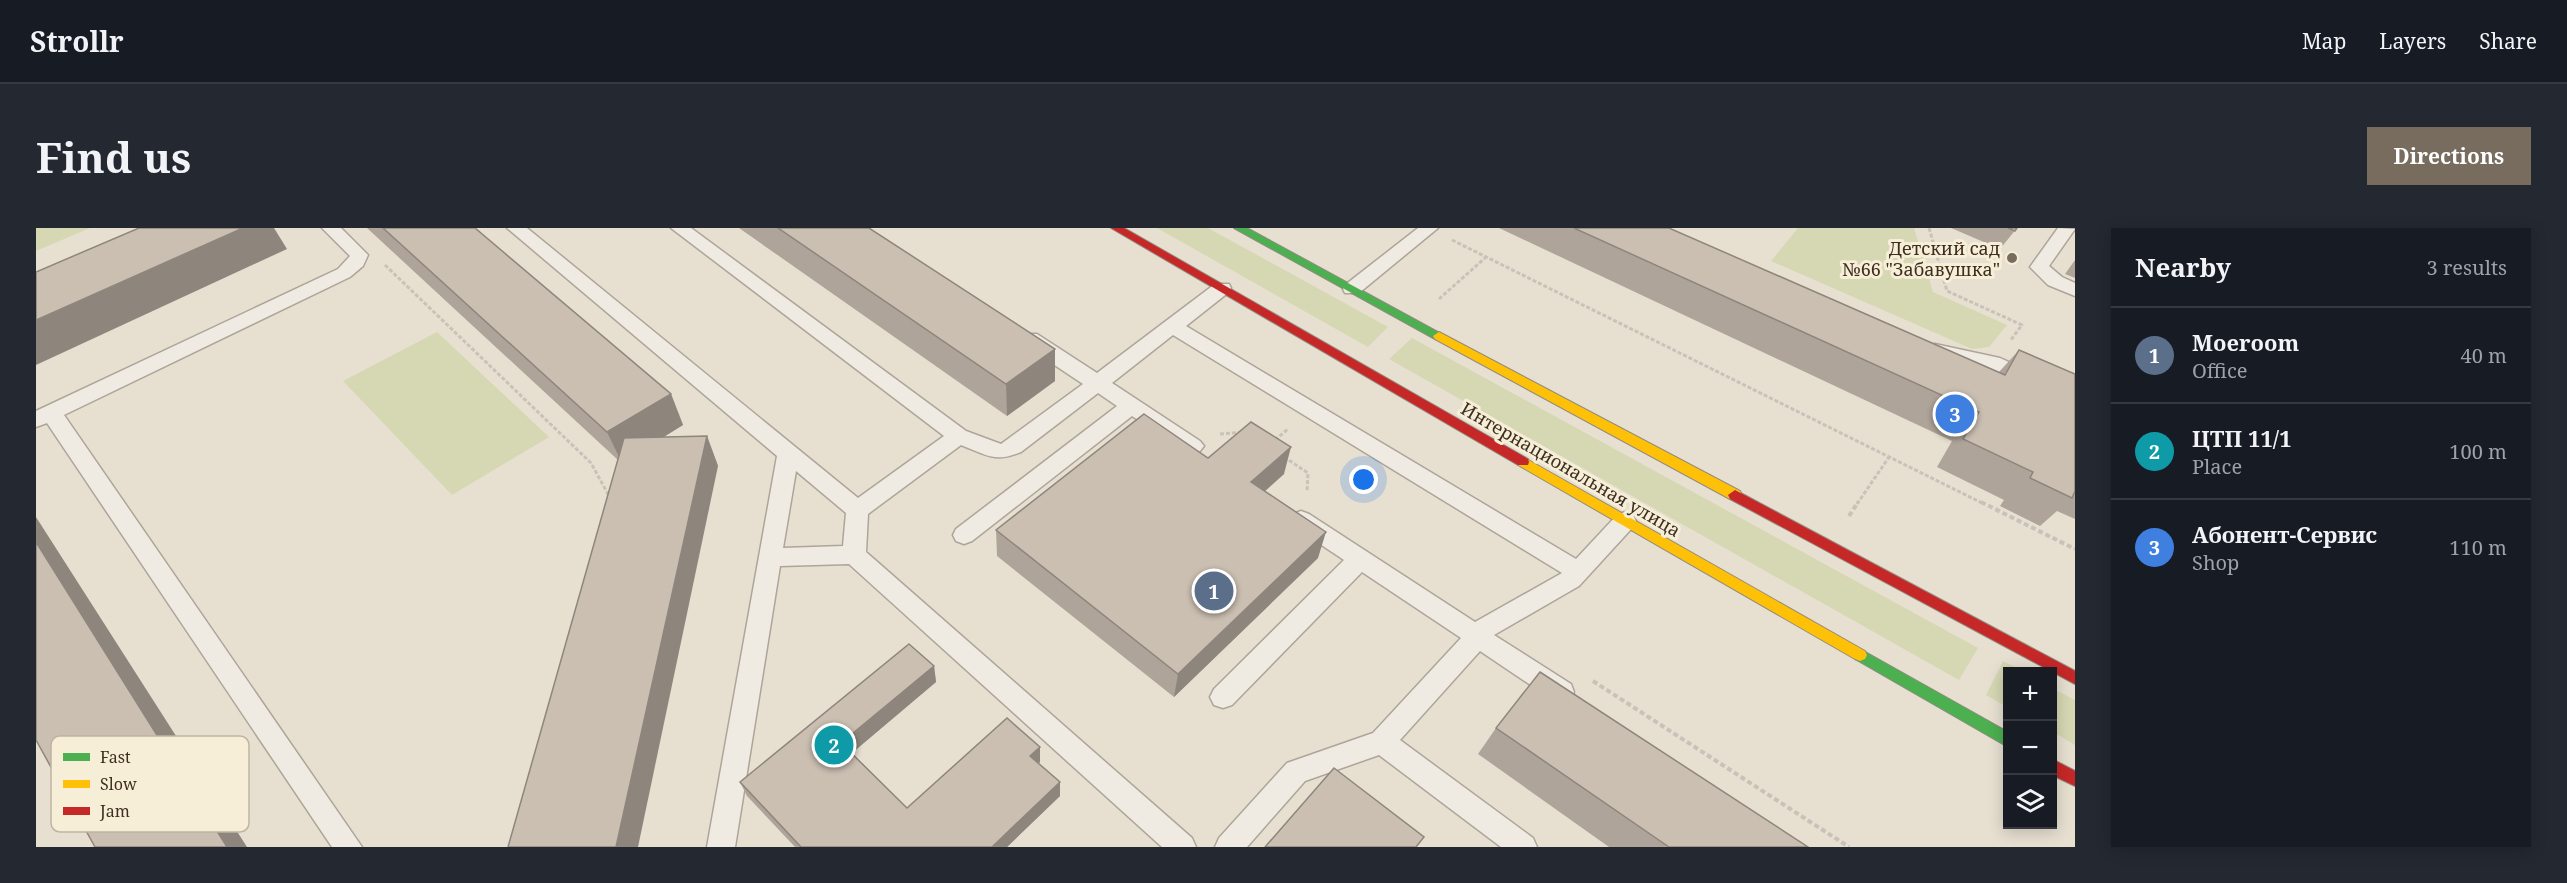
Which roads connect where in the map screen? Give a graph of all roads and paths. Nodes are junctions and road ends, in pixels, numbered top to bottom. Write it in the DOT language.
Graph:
graph roads {
  1 [pos="331,228"];
  2 [pos="516,228"];
  3 [pos="680,228"];
  4 [pos="1116,228"];
  5 [pos="1239,228"];
  6 [pos="1429,228"];
  7 [pos="1929,228"];
  8 [pos="2067,228"];
  9 [pos="381,260"];
  10 [pos="1222,288"];
  11 [pos="1352,289"];
  12 [pos="2075,290"];
  13 [pos="1172,326"];
  14 [pos="1018,332"];
  15 [pos="1913,341"];
  16 [pos="1993,363"];
  17 [pos="1097,383"];
  18 [pos="2075,400"];
  19 [pos="1131,406"];
  20 [pos="43,416"];
  21 [pos="959,436"];
  22 [pos="1193,446"];
  23 [pos="788,454"];
  24 [pos="615,508"];
  25 [pos="857,510"];
  26 [pos="1300,519"];
  27 [pos="1625,521"];
  28 [pos="964,535"];
  29 [pos="2075,549"];
  30 [pos="854,555"];
  31 [pos="771,557"];
  32 [pos="1360,559"];
  33 [pos="1579,572"];
  34 [pos="1477,636"];
  35 [pos="2075,678"];
  36 [pos="1223,697"];
  37 [pos="1586,708"];
  38 [pos="2003,738"];
  39 [pos="1382,742"];
  40 [pos="2057,769"];
  41 [pos="2075,778"];
  42 [pos="1512,844"];
  43 [pos="348,847"];
  44 [pos="721,847"];
  45 [pos="1182,847"];
  46 [pos="1229,847"];
  1 -- 20 [label="lane"];
  2 -- 23 [label="lane"];
  3 -- 21 [label="lane"];
  4 -- 10 [label="main road, Интернациональная улица"];
  5 -- 11 [label="main road"];
  6 -- 11 [label="lane"];
  6 -- 29 [label="path"];
  7 -- 16 [label="path"];
  8 -- 12 [label="lane"];
  9 -- 24 [label="path"];
  10 -- 13 [label="lane"];
  10 -- 27 [label="main road, Интернациональная улица"];
  11 -- 35 [label="main road"];
  13 -- 17 [label="lane"];
  13 -- 33 [label="lane"];
  14 -- 17 [label="lane"];
  15 -- 16 [label="lane"];
  16 -- 18 [label="lane"];
  17 -- 19 [label="lane"];
  17 -- 21 [label="lane"];
  19 -- 22 [label="lane"];
  19 -- 28 [label="lane"];
  20 -- 43 [label="lane"];
  21 -- 25 [label="lane"];
  23 -- 25 [label="lane"];
  23 -- 31 [label="lane"];
  25 -- 30 [label="lane"];
  26 -- 32 [label="lane"];
  27 -- 33 [label="lane"];
  27 -- 38 [label="main road, Интернациональная улица"];
  30 -- 31 [label="lane"];
  30 -- 45 [label="lane"];
  31 -- 44 [label="lane"];
  32 -- 34 [label="lane"];
  32 -- 36 [label="lane"];
  33 -- 34 [label="lane"];
  34 -- 37 [label="lane"];
  34 -- 39 [label="lane"];
  39 -- 42 [label="lane"];
  39 -- 46 [label="lane"];
  40 -- 41 [label="main road"];
}
